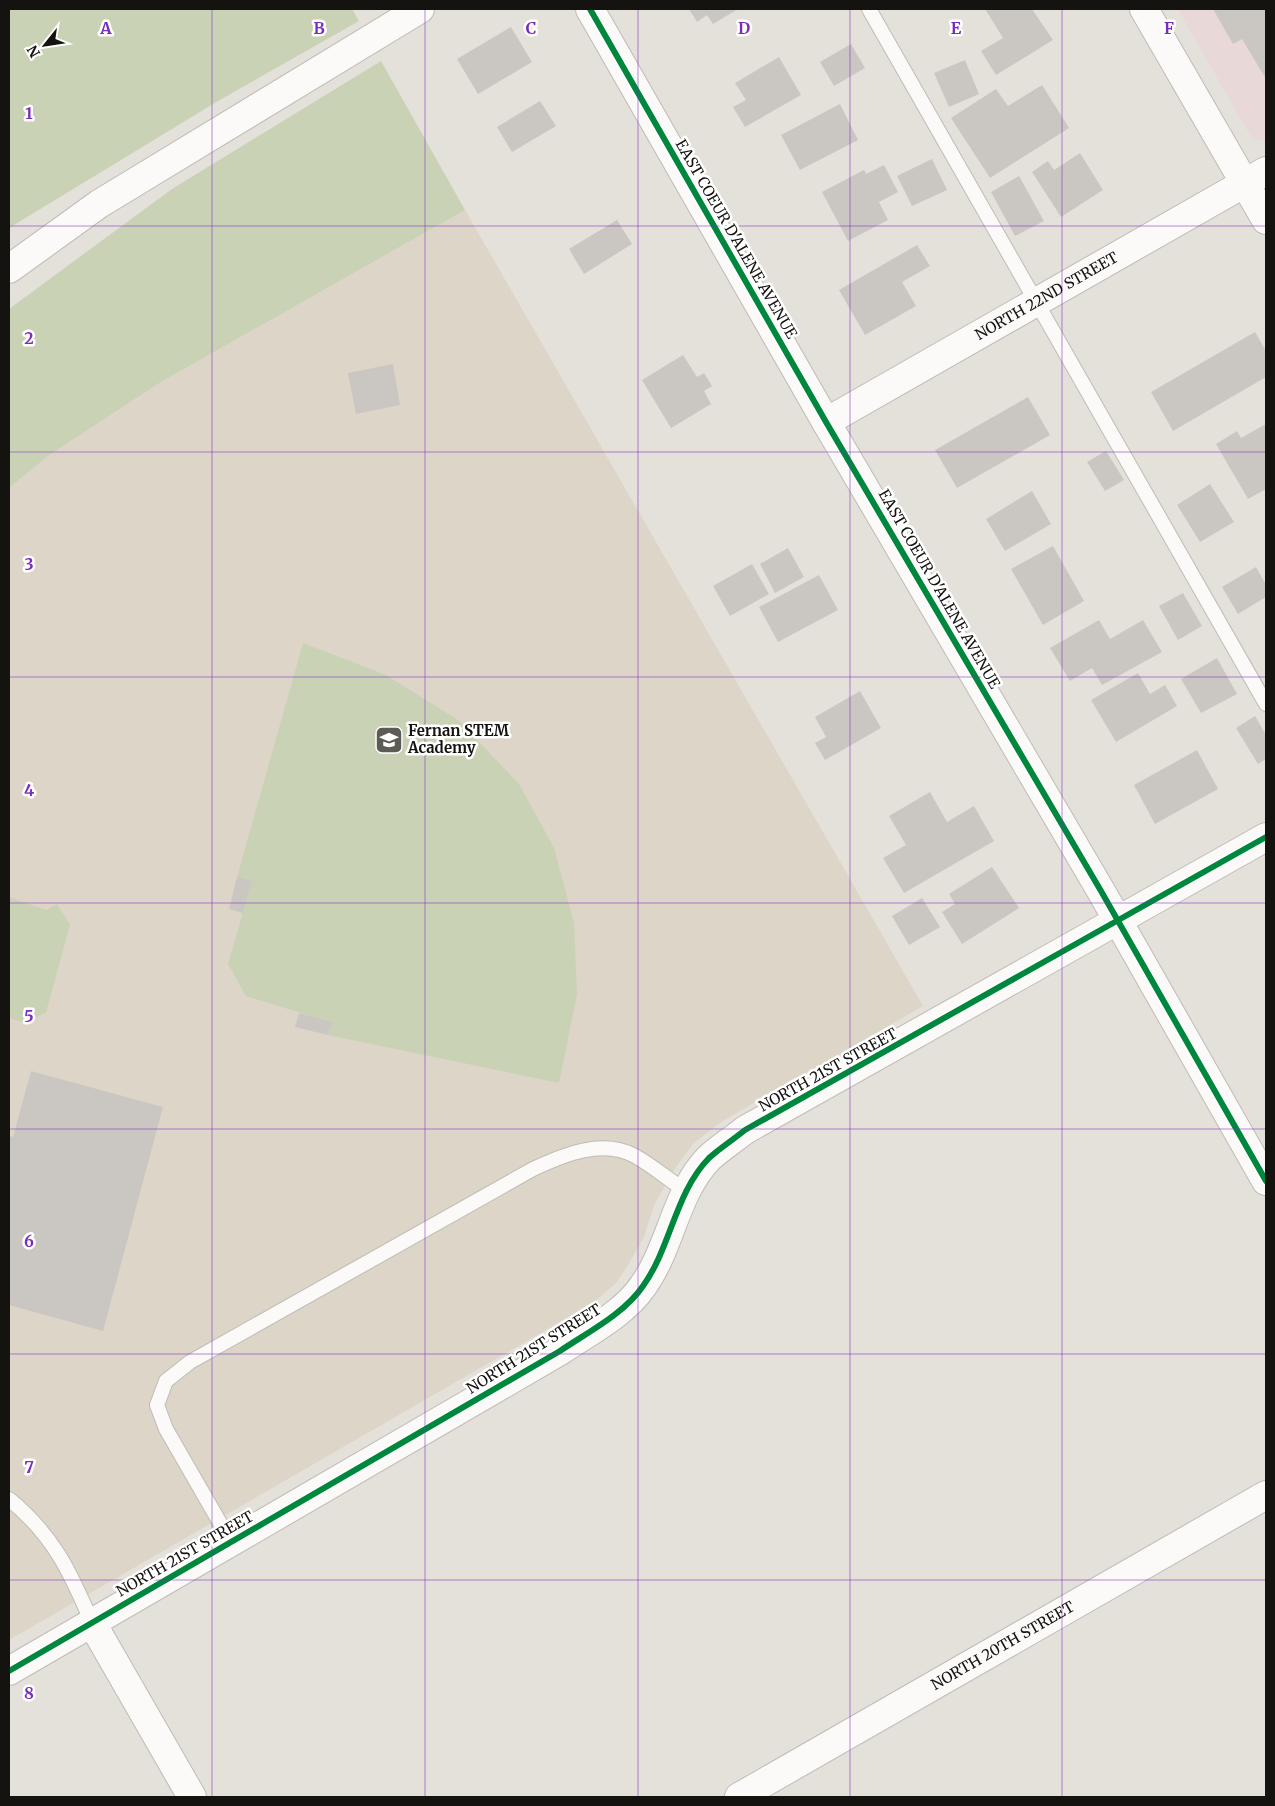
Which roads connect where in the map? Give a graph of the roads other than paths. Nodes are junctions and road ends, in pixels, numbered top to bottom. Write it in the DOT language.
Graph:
graph roads {
  1 [pos="420,9"];
  2 [pos="590,9"];
  3 [pos="870,9"];
  4 [pos="1144,9"];
  5 [pos="1256,177"];
  6 [pos="1266,220"];
  7 [pos="9,269"];
  8 [pos="1037,302"];
  9 [pos="826,422"];
  10 [pos="1266,704"];
  11 [pos="1266,837"];
  12 [pos="1118,921"];
  13 [pos="1266,1181"];
  14 [pos="686,1191"];
  15 [pos="1266,1495"];
  16 [pos="9,1498"];
  17 [pos="22,1510"];
  18 [pos="9,1516"];
  19 [pos="231,1542"];
  20 [pos="92,1623"];
  21 [pos="9,1671"];
  22 [pos="192,1797"];
  23 [pos="739,1797"];
  1 -- 7 [label="main road"];
  2 -- 9 [label="main road, EAST COEUR D'ALENE AVENUE"];
  3 -- 8 [label="lane"];
  4 -- 5 [label="main road"];
  5 -- 6 [label="main road"];
  5 -- 8 [label="main road, NORTH 22ND STREET"];
  8 -- 9 [label="main road, NORTH 22ND STREET"];
  8 -- 10 [label="lane"];
  9 -- 12 [label="main road, EAST COEUR D'ALENE AVENUE"];
  11 -- 12 [label="main road, NORTH 21ST STREET"];
  12 -- 13 [label="main road, EAST COEUR D'ALENE AVENUE"];
  12 -- 14 [label="main road, NORTH 21ST STREET"];
  14 -- 19 [label="main road, NORTH 21ST STREET"];
  14 -- 19 [label="lane"];
  15 -- 23 [label="main road, NORTH 20TH STREET"];
  16 -- 17 [label="lane"];
  17 -- 18 [label="lane"];
  17 -- 20 [label="lane"];
  19 -- 20 [label="main road, NORTH 21ST STREET"];
  20 -- 21 [label="main road, NORTH 21ST STREET"];
  20 -- 22 [label="main road"];
}
